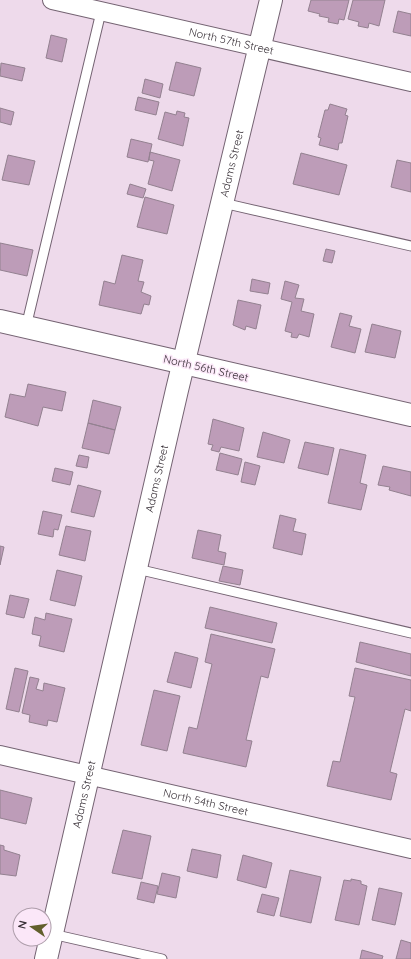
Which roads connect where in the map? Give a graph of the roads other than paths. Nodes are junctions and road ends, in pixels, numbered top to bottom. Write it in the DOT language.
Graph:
graph roads {
  1 [pos="52,0"];
  2 [pos="271,0"];
  3 [pos="101,12"];
  4 [pos="259,47"];
  5 [pos="411,82"];
  6 [pos="223,203"];
  7 [pos="411,246"];
  8 [pos="0,321"];
  9 [pos="26,327"];
  10 [pos="184,363"];
  11 [pos="411,415"];
  12 [pos="137,569"];
  13 [pos="411,633"];
  14 [pos="0,755"];
  15 [pos="89,776"];
  16 [pos="411,849"];
  17 [pos="52,934"];
  18 [pos="49,947"];
  19 [pos="46,959"];
  20 [pos="162,959"];
  1 -- 3 [label="street, North 57th Street"];
  2 -- 4 [label="main road, Adams Street"];
  3 -- 4 [label="street, North 57th Street"];
  3 -- 9 [label="lane"];
  4 -- 5 [label="street, North 57th Street"];
  4 -- 6 [label="main road, Adams Street"];
  6 -- 7 [label="lane"];
  6 -- 10 [label="main road, Adams Street"];
  8 -- 9 [label="main road, North 56th Street"];
  9 -- 10 [label="main road, North 56th Street"];
  10 -- 11 [label="main road, North 56th Street"];
  10 -- 12 [label="main road, Adams Street"];
  12 -- 13 [label="lane"];
  12 -- 15 [label="main road, Adams Street"];
  14 -- 15 [label="street, North 54th Street"];
  15 -- 16 [label="street, North 54th Street"];
  15 -- 17 [label="main road, Adams Street"];
  17 -- 20 [label="lane"];
  18 -- 19 [label="main road, Adams Street"];
}
